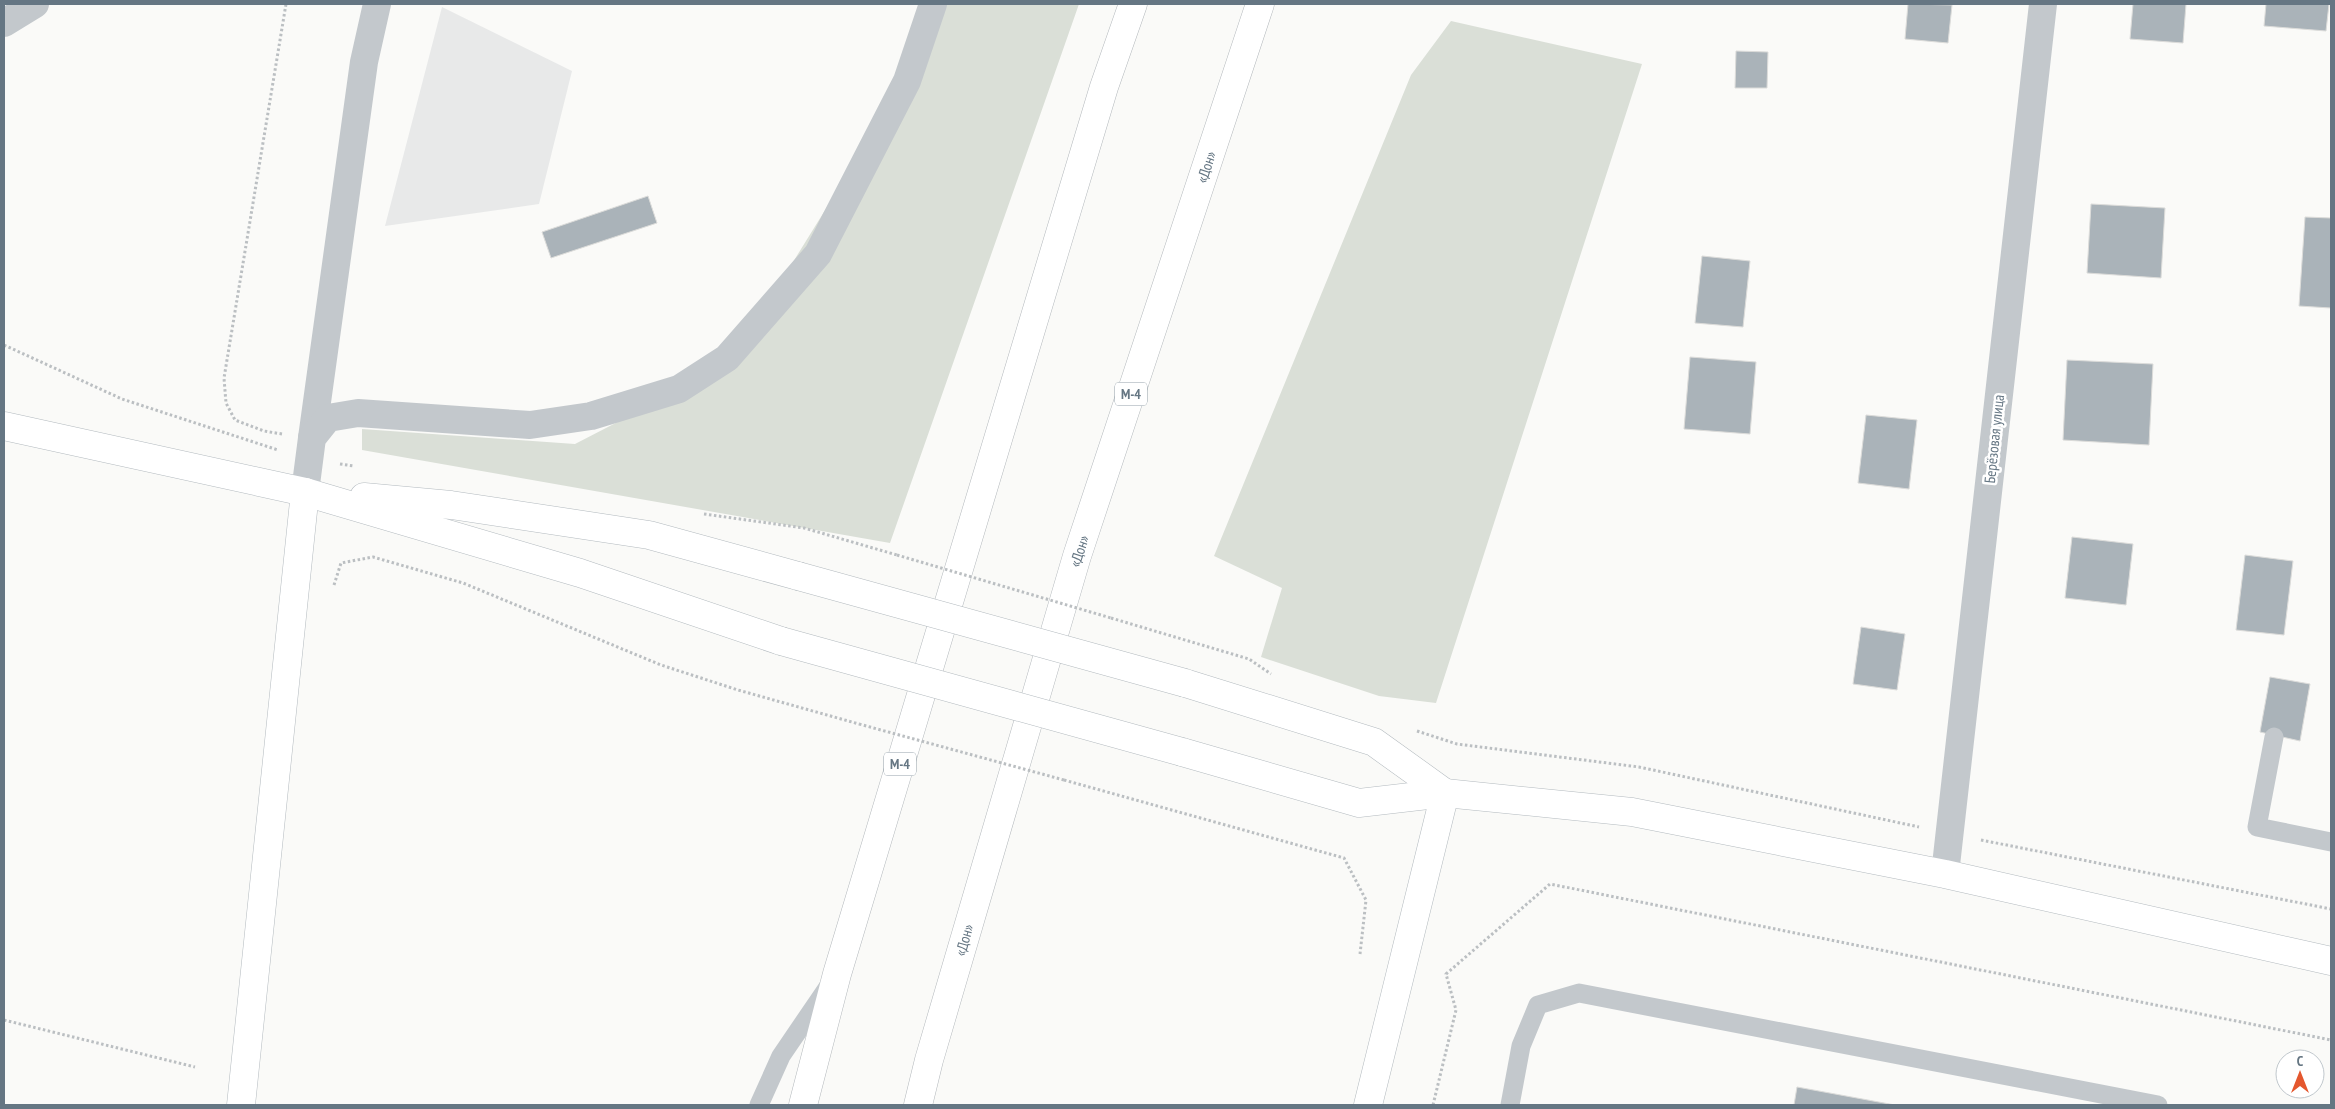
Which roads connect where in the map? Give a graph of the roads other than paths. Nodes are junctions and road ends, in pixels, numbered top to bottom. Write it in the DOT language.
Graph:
graph roads {
  1 [pos="35,4"];
  2 [pos="377,4"];
  3 [pos="933,4"];
  4 [pos="1133,4"];
  5 [pos="1260,4"];
  6 [pos="2043,4"];
  7 [pos="4,24"];
  8 [pos="4,426"];
  9 [pos="312,438"];
  10 [pos="305,492"];
  11 [pos="2274,737"];
  12 [pos="1445,792"];
  13 [pos="2331,842"];
  14 [pos="1945,874"];
  15 [pos="2331,961"];
  16 [pos="837,974"];
  17 [pos="241,1105"];
  18 [pos="759,1105"];
  19 [pos="803,1105"];
  20 [pos="918,1105"];
  21 [pos="1368,1105"];
  22 [pos="1510,1105"];
  23 [pos="2158,1105"];
  1 -- 7 [label="street"];
  2 -- 9 [label="street"];
  3 -- 9 [label="street"];
  4 -- 16 [label="main road, М-4"];
  5 -- 20 [label="main road, «Дон» / М-4"];
  6 -- 14 [label="street, Берёзовая улица"];
  8 -- 10 [label="main road"];
  9 -- 10 [label="street"];
  10 -- 12 [label="main road, bridge"];
  10 -- 12 [label="main road, bridge"];
  10 -- 17 [label="main road"];
  11 -- 13 [label="lane"];
  12 -- 14 [label="main road"];
  12 -- 21 [label="main road"];
  14 -- 15 [label="main road"];
  16 -- 18 [label="lane"];
  16 -- 19 [label="main road, М-4"];
  22 -- 23 [label="lane"];
}
